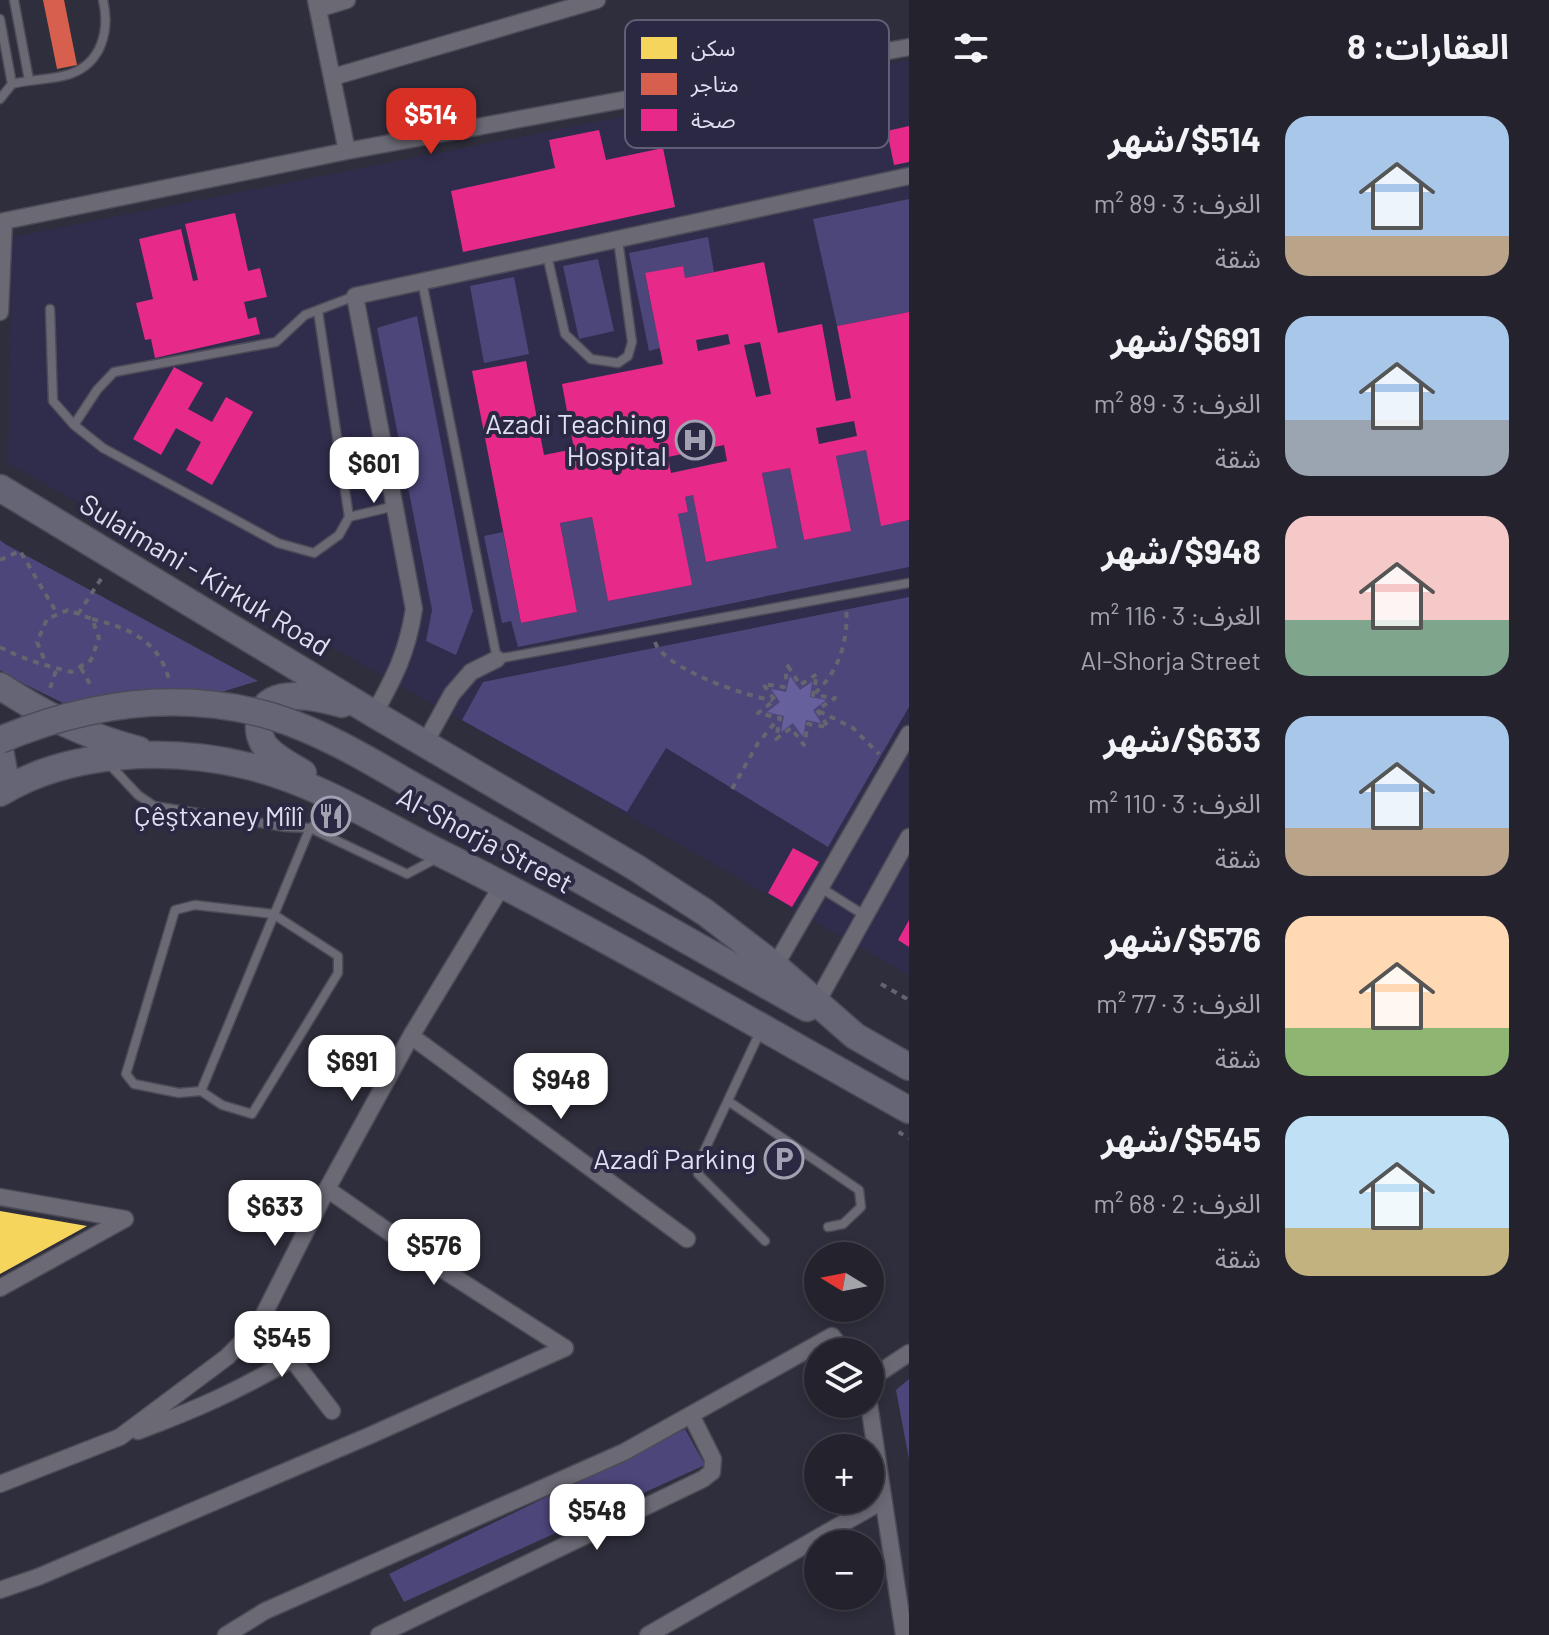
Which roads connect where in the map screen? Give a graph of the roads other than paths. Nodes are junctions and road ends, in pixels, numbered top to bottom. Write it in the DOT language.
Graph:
graph roads {
  1 [pos="14,0"];
  2 [pos="103,0"];
  3 [pos="347,0"];
  4 [pos="597,0"];
  5 [pos="317,4"];
  6 [pos="0,19"];
  7 [pos="909,47"];
  8 [pos="889,51"];
  9 [pos="333,77"];
  10 [pos="29,80"];
  11 [pos="12,84"];
  12 [pos="0,99"];
  13 [pos="625,100"];
  14 [pos="347,151"];
  15 [pos="909,176"];
  16 [pos="617,239"];
  17 [pos="547,254"];
  18 [pos="421,281"];
  19 [pos="355,296"];
  20 [pos="50,309"];
  21 [pos="318,311"];
  22 [pos="0,312"];
  23 [pos="74,425"];
  24 [pos="0,488"];
  25 [pos="395,506"];
  26 [pos="349,517"];
  27 [pos="909,583"];
  28 [pos="497,659"];
  29 [pos="0,686"];
  30 [pos="376,715"];
  31 [pos="909,734"];
  32 [pos="0,740"];
  33 [pos="425,743"];
  34 [pos="0,750"];
  35 [pos="161,756"];
  36 [pos="104,759"];
  37 [pos="4,790"];
  38 [pos="348,805"];
  39 [pos="310,828"];
  40 [pos="909,837"];
  41 [pos="443,855"];
  42 [pos="503,884"];
  43 [pos="821,888"];
  44 [pos="273,914"];
  45 [pos="864,915"];
  46 [pos="775,966"];
  47 [pos="817,1002"];
  48 [pos="762,1028"];
  49 [pos="411,1036"];
  50 [pos="855,1036"];
  51 [pos="909,1067"];
  52 [pos="201,1091"];
  53 [pos="728,1101"];
  54 [pos="905,1122"];
  55 [pos="327,1189"];
  56 [pos="0,1197"];
  57 [pos="828,1227"];
  58 [pos="687,1239"];
  59 [pos="765,1241"];
  60 [pos="0,1288"];
  61 [pos="258,1326"];
  62 [pos="804,1352"];
  63 [pos="909,1353"];
  64 [pos="292,1359"];
  65 [pos="884,1370"];
  66 [pos="332,1411"];
  67 [pos="691,1415"];
  68 [pos="120,1437"];
  69 [pos="0,1484"];
  70 [pos="884,1513"];
  71 [pos="859,1514"];
  72 [pos="0,1590"];
  73 [pos="226,1635"];
  74 [pos="379,1635"];
  75 [pos="648,1635"];
  76 [pos="904,1635"];
  1 -- 10 [label="lane"];
  2 -- 10 [label="lane"];
  3 -- 5 [label="street"];
  4 -- 9 [label="street"];
  5 -- 9 [label="street"];
  6 -- 11 [label="lane"];
  7 -- 8 [label="street"];
  9 -- 14 [label="street"];
  10 -- 11 [label="lane"];
  11 -- 12 [label="lane"];
  13 -- 14 [label="street"];
  14 -- 22 [label="street"];
  15 -- 16 [label="street"];
  16 -- 17 [label="street"];
  16 -- 17 [label="lane"];
  17 -- 18 [label="street"];
  18 -- 19 [label="street"];
  18 -- 28 [label="lane"];
  19 -- 21 [label="lane"];
  19 -- 25 [label="street"];
  20 -- 23 [label="lane"];
  21 -- 23 [label="lane"];
  21 -- 26 [label="lane"];
  23 -- 26 [label="lane"];
  24 -- 30 [label="main road, Sulaimani - Kirkuk Road"];
  25 -- 26 [label="lane"];
  25 -- 30 [label="street"];
  27 -- 28 [label="lane"];
  28 -- 33 [label="street"];
  29 -- 35 [label="main road"];
  30 -- 33 [label="main road, Al-Shorja Street"];
  30 -- 38 [label="main road"];
  31 -- 43 [label="street"];
  32 -- 50 [label="main road, bridge"];
  33 -- 46 [label="main road, Al-Shorja Street"];
  34 -- 37 [label="main road"];
  35 -- 36 [label="main road, Al-Shorja Street"];
  35 -- 38 [label="main road, Al-Shorja Street"];
  36 -- 37 [label="main road, Al-Shorja Street"];
  36 -- 39 [label="lane"];
  38 -- 39 [label="lane"];
  38 -- 41 [label="main road, Al-Shorja Street"];
  39 -- 41 [label="lane"];
  39 -- 44 [label="lane"];
  40 -- 45 [label="street"];
  41 -- 42 [label="main road, Al-Shorja Street"];
  42 -- 48 [label="main road, Al-Shorja Street"];
  42 -- 49 [label="street"];
  43 -- 45 [label="lane"];
  43 -- 46 [label="street"];
  44 -- 52 [label="lane"];
  44 -- 52 [label="lane"];
  44 -- 52 [label="lane"];
  45 -- 47 [label="street"];
  46 -- 47 [label="main road, Al-Shorja Street"];
  47 -- 50 [label="main road, Al-Shorja Street"];
  48 -- 53 [label="lane"];
  48 -- 54 [label="main road, Al-Shorja Street"];
  49 -- 55 [label="street"];
  49 -- 58 [label="street"];
  50 -- 51 [label="main road, Al-Shorja Street"];
  53 -- 57 [label="lane"];
  53 -- 59 [label="lane"];
  55 -- 61 [label="street"];
  55 -- 72 [label="street"];
  56 -- 60 [label="street"];
  61 -- 64 [label="street"];
  61 -- 68 [label="street"];
  62 -- 67 [label="street"];
  63 -- 65 [label="street"];
  64 -- 66 [label="street"];
  64 -- 68 [label="street"];
  67 -- 73 [label="street"];
  67 -- 74 [label="street"];
  68 -- 69 [label="street"];
  70 -- 76 [label="street"];
  71 -- 75 [label="street"];
}
